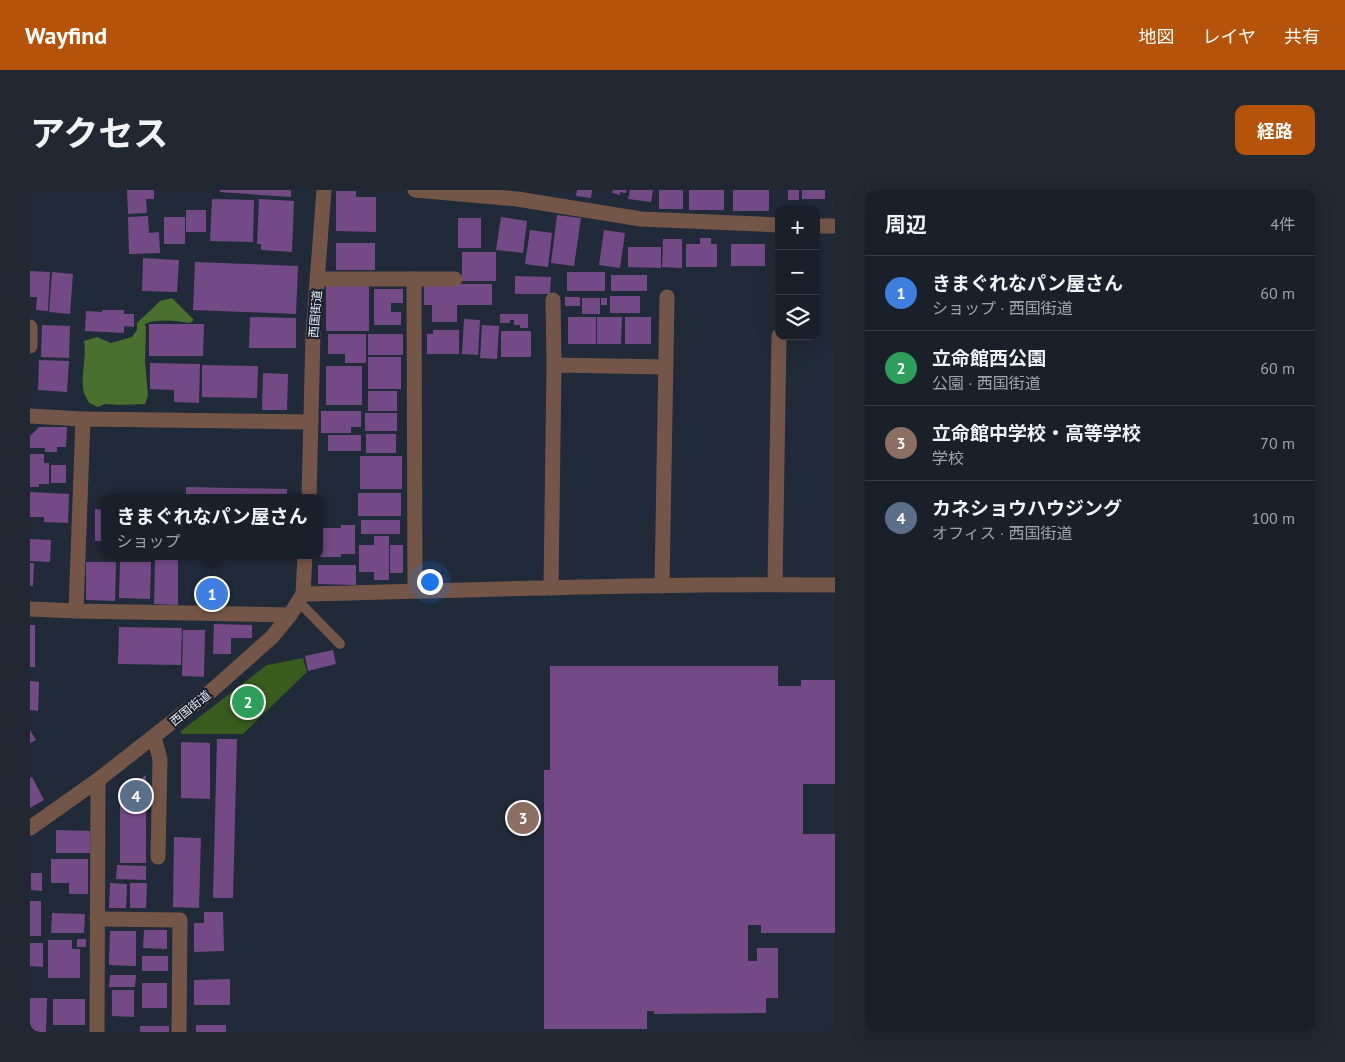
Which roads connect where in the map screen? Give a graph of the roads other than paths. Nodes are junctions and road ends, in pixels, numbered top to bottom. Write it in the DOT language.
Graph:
graph roads {
  1 [pos="324,190"];
  2 [pos="415,190"];
  3 [pos="775,225"];
  4 [pos="820,226"];
  5 [pos="835,226"];
  6 [pos="318,279"];
  7 [pos="414,279"];
  8 [pos="455,279"];
  9 [pos="667,297"];
  10 [pos="553,300"];
  11 [pos="30,327"];
  12 [pos="779,340"];
  13 [pos="30,346"];
  14 [pos="554,365"];
  15 [pos="666,367"];
  16 [pos="30,416"];
  17 [pos="83,418"];
  18 [pos="311,422"];
  19 [pos="309,494"];
  20 [pos="306,559"];
  21 [pos="775,584"];
  22 [pos="835,585"];
  23 [pos="662,586"];
  24 [pos="551,588"];
  25 [pos="415,591"];
  26 [pos="301,598"];
  27 [pos="30,609"];
  28 [pos="76,611"];
  29 [pos="290,615"];
  30 [pos="340,644"];
  31 [pos="154,737"];
  32 [pos="98,780"];
  33 [pos="30,828"];
  34 [pos="158,857"];
  35 [pos="98,918"];
  36 [pos="98,1032"];
  37 [pos="180,1032"];
  1 -- 6 [label="street, 西国街道"];
  2 -- 3 [label="street"];
  4 -- 5 [label="street"];
  6 -- 7 [label="street"];
  6 -- 18 [label="street, 西国街道"];
  7 -- 8 [label="street"];
  7 -- 25 [label="street"];
  9 -- 15 [label="street"];
  10 -- 14 [label="street"];
  11 -- 13 [label="street"];
  12 -- 21 [label="street"];
  14 -- 15 [label="street"];
  14 -- 24 [label="street"];
  15 -- 23 [label="street"];
  16 -- 17 [label="street"];
  17 -- 18 [label="street"];
  17 -- 28 [label="street"];
  18 -- 19 [label="street, 西国街道"];
  20 -- 26 [label="street, 西国街道"];
  21 -- 22 [label="street"];
  21 -- 23 [label="street"];
  23 -- 24 [label="street"];
  24 -- 25 [label="street"];
  25 -- 26 [label="street"];
  26 -- 29 [label="street, 西国街道"];
  26 -- 30 [label="lane"];
  27 -- 28 [label="street"];
  28 -- 29 [label="street"];
  29 -- 31 [label="street, 西国街道"];
  31 -- 32 [label="street, 西国街道"];
  31 -- 34 [label="street"];
  32 -- 33 [label="street, 西国街道"];
  32 -- 35 [label="street"];
  35 -- 36 [label="street"];
  35 -- 37 [label="street"];
}
